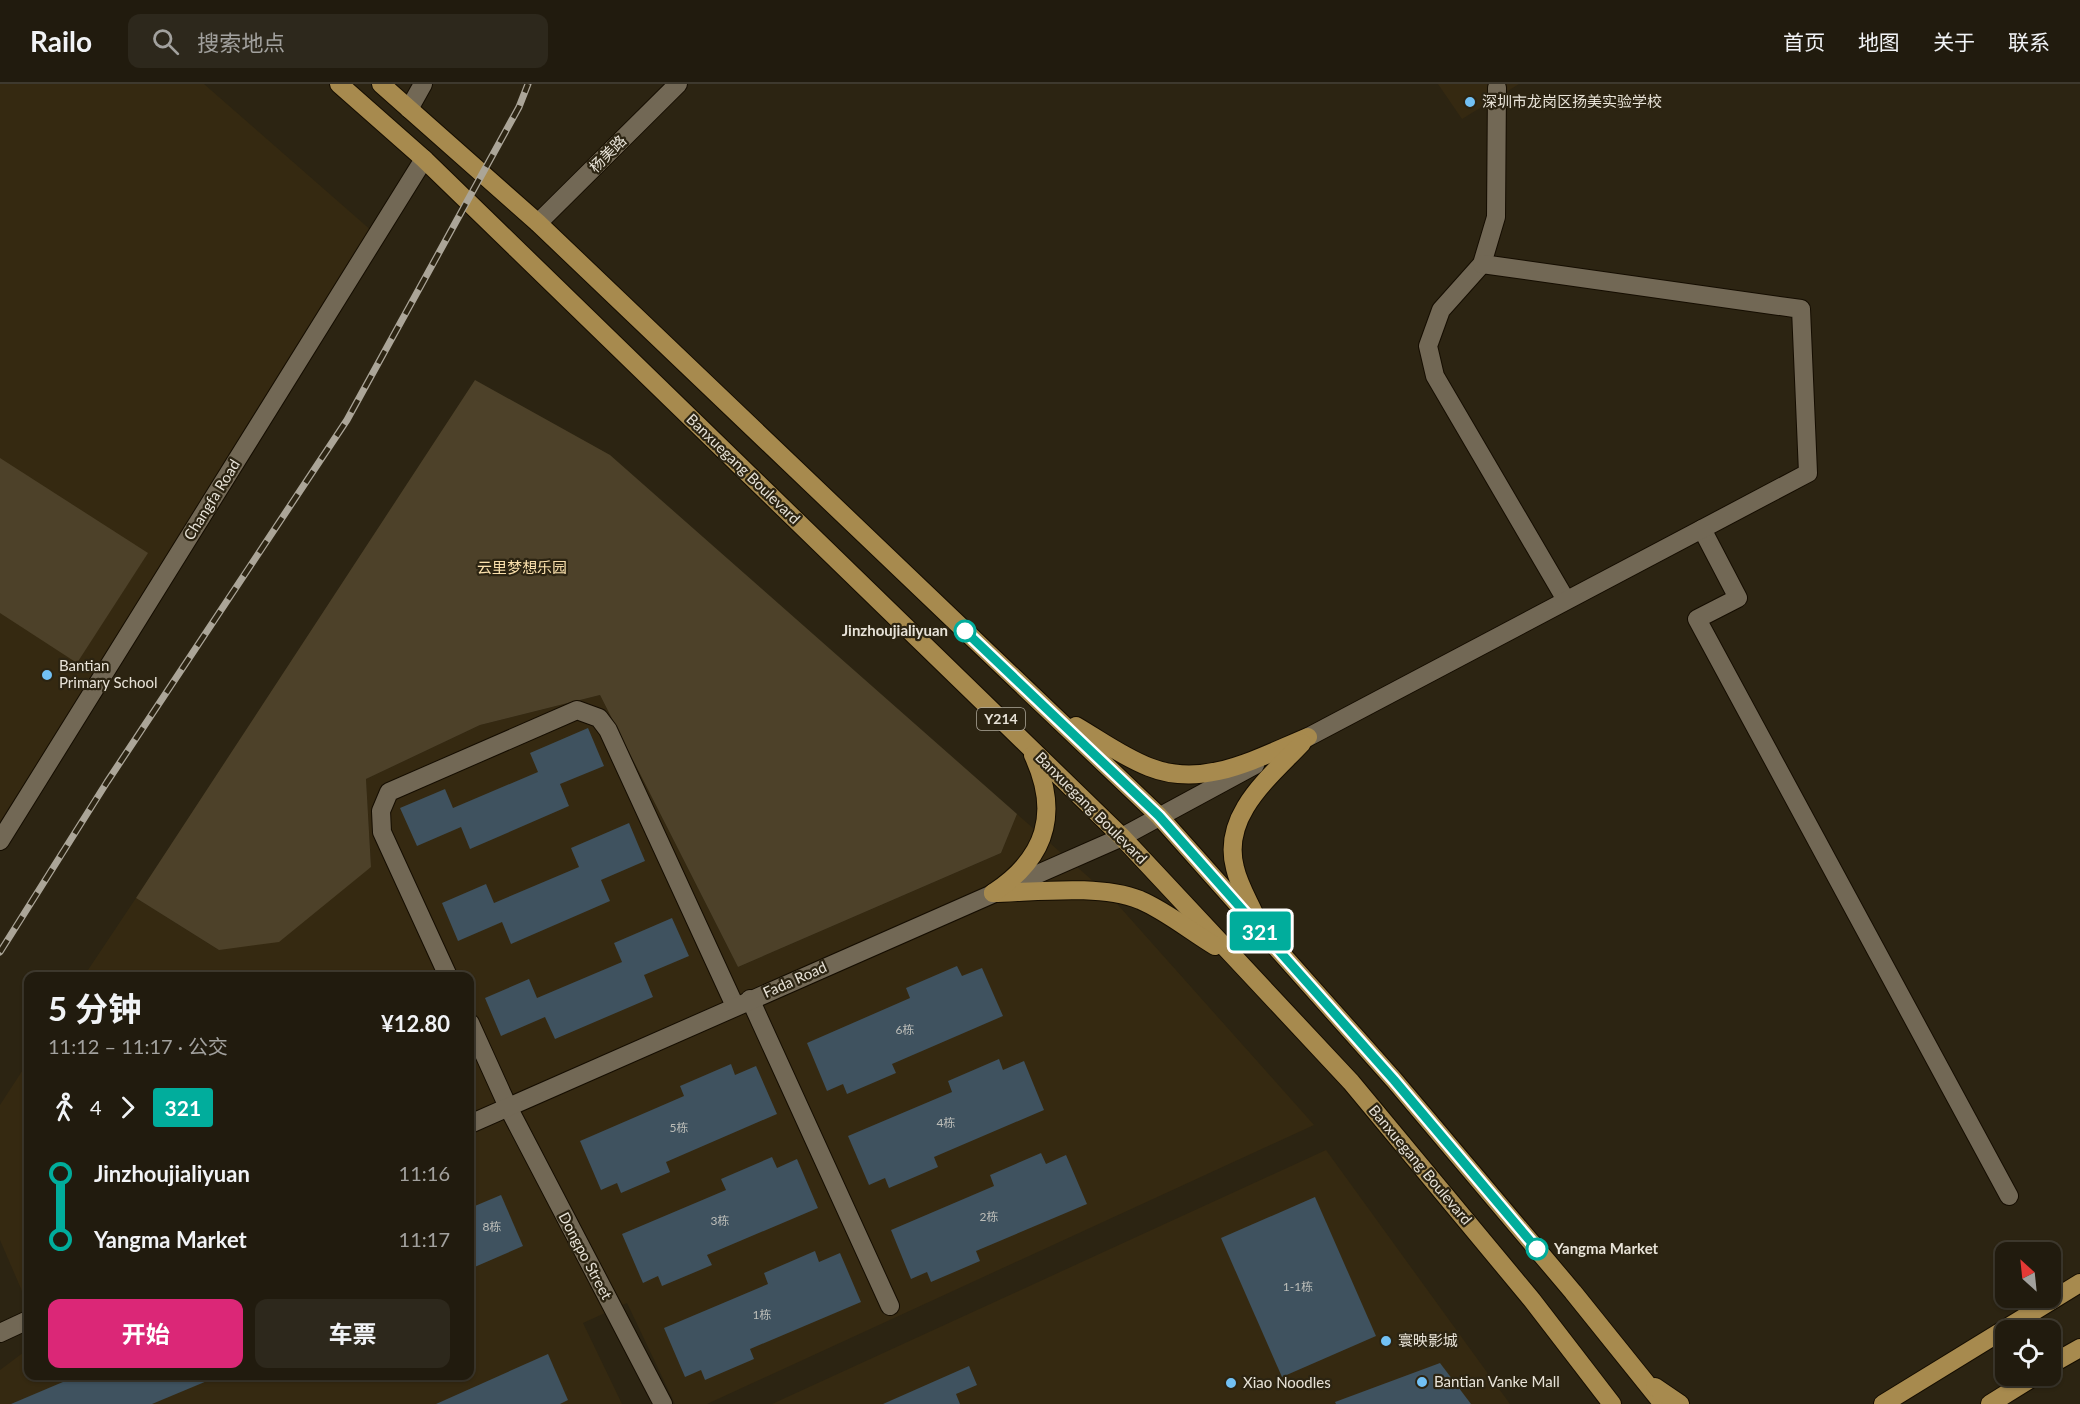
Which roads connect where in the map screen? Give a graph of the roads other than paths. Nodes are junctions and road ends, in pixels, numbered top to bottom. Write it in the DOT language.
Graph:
graph roads {
  1 [pos="339,84"];
  2 [pos="381,84"];
  3 [pos="423,84"];
  4 [pos="678,84"];
  5 [pos="1497,88"];
  6 [pos="409,109"];
  7 [pos="424,159"];
  8 [pos="538,223"];
  9 [pos="1482,264"];
  10 [pos="1702,529"];
  11 [pos="1566,600"];
  12 [pos="1048,710"];
  13 [pos="1017,735"];
  14 [pos="1308,737"];
  15 [pos="1159,816"];
  16 [pos="1122,837"];
  17 [pos="0,841"];
  18 [pos="993,893"];
  19 [pos="1265,936"];
  20 [pos="1236,959"];
  21 [pos="446,972"];
  22 [pos="742,1003"];
  23 [pos="474,1032"];
  24 [pos="508,1107"];
  25 [pos="474,1122"];
  26 [pos="2009,1196"];
  27 [pos="2080,1283"];
  28 [pos="890,1306"];
  29 [pos="24,1322"];
  30 [pos="0,1333"];
  31 [pos="2080,1347"];
  32 [pos="2061,1358"];
  33 [pos="1586,1370"];
  34 [pos="1641,1377"];
  35 [pos="2019,1386"];
  36 [pos="1905,1390"];
  37 [pos="663,1404"];
  38 [pos="1604,1404"];
  39 [pos="1612,1404"];
  40 [pos="1663,1404"];
  41 [pos="1680,1404"];
  42 [pos="1866,1404"];
  43 [pos="1883,1404"];
  44 [pos="1990,1404"];
  1 -- 7 [label="main road, Banxuegang Boulevard / Y214"];
  2 -- 6 [label="main road, Y214"];
  3 -- 6 [label="street"];
  4 -- 8 [label="street, 杨美路"];
  5 -- 9 [label="street"];
  6 -- 8 [label="main road, Y214"];
  7 -- 13 [label="main road, Banxuegang Boulevard / Y214"];
  7 -- 17 [label="street, Changfa Road"];
  8 -- 12 [label="main road, Y214"];
  9 -- 10 [label="street, Fada Road"];
  9 -- 11 [label="street"];
  10 -- 11 [label="street, Fada Road"];
  10 -- 26 [label="street"];
  11 -- 14 [label="street, Fada Road"];
  12 -- 14 [label="main road"];
  12 -- 15 [label="main road, Y214"];
  13 -- 16 [label="main road, Banxuegang Boulevard / Y214"];
  13 -- 18 [label="main road"];
  14 -- 15 [label="street, Fada Road"];
  14 -- 19 [label="main road"];
  15 -- 16 [label="street, Fada Road"];
  15 -- 19 [label="main road, Y214"];
  16 -- 18 [label="street, Fada Road"];
  16 -- 20 [label="main road, Banxuegang Boulevard / Y214"];
  18 -- 20 [label="main road"];
  18 -- 22 [label="street, Fada Road"];
  19 -- 34 [label="main road, Y214"];
  20 -- 33 [label="main road, Banxuegang Boulevard / Y214"];
  21 -- 22 [label="street"];
  22 -- 24 [label="street, Fada Road"];
  22 -- 28 [label="street"];
  23 -- 24 [label="street, Dongpo Street"];
  24 -- 25 [label="street, Fada Road"];
  24 -- 37 [label="street, Dongpo Street"];
  27 -- 36 [label="main road"];
  29 -- 30 [label="street"];
  31 -- 32 [label="main road"];
  33 -- 38 [label="main road"];
  33 -- 39 [label="main road, Banxuegang Boulevard / Y214"];
  34 -- 40 [label="main road, Y214"];
  34 -- 41 [label="main road"];
  35 -- 44 [label="main road"];
  36 -- 42 [label="main road"];
  36 -- 43 [label="main road"];
}
